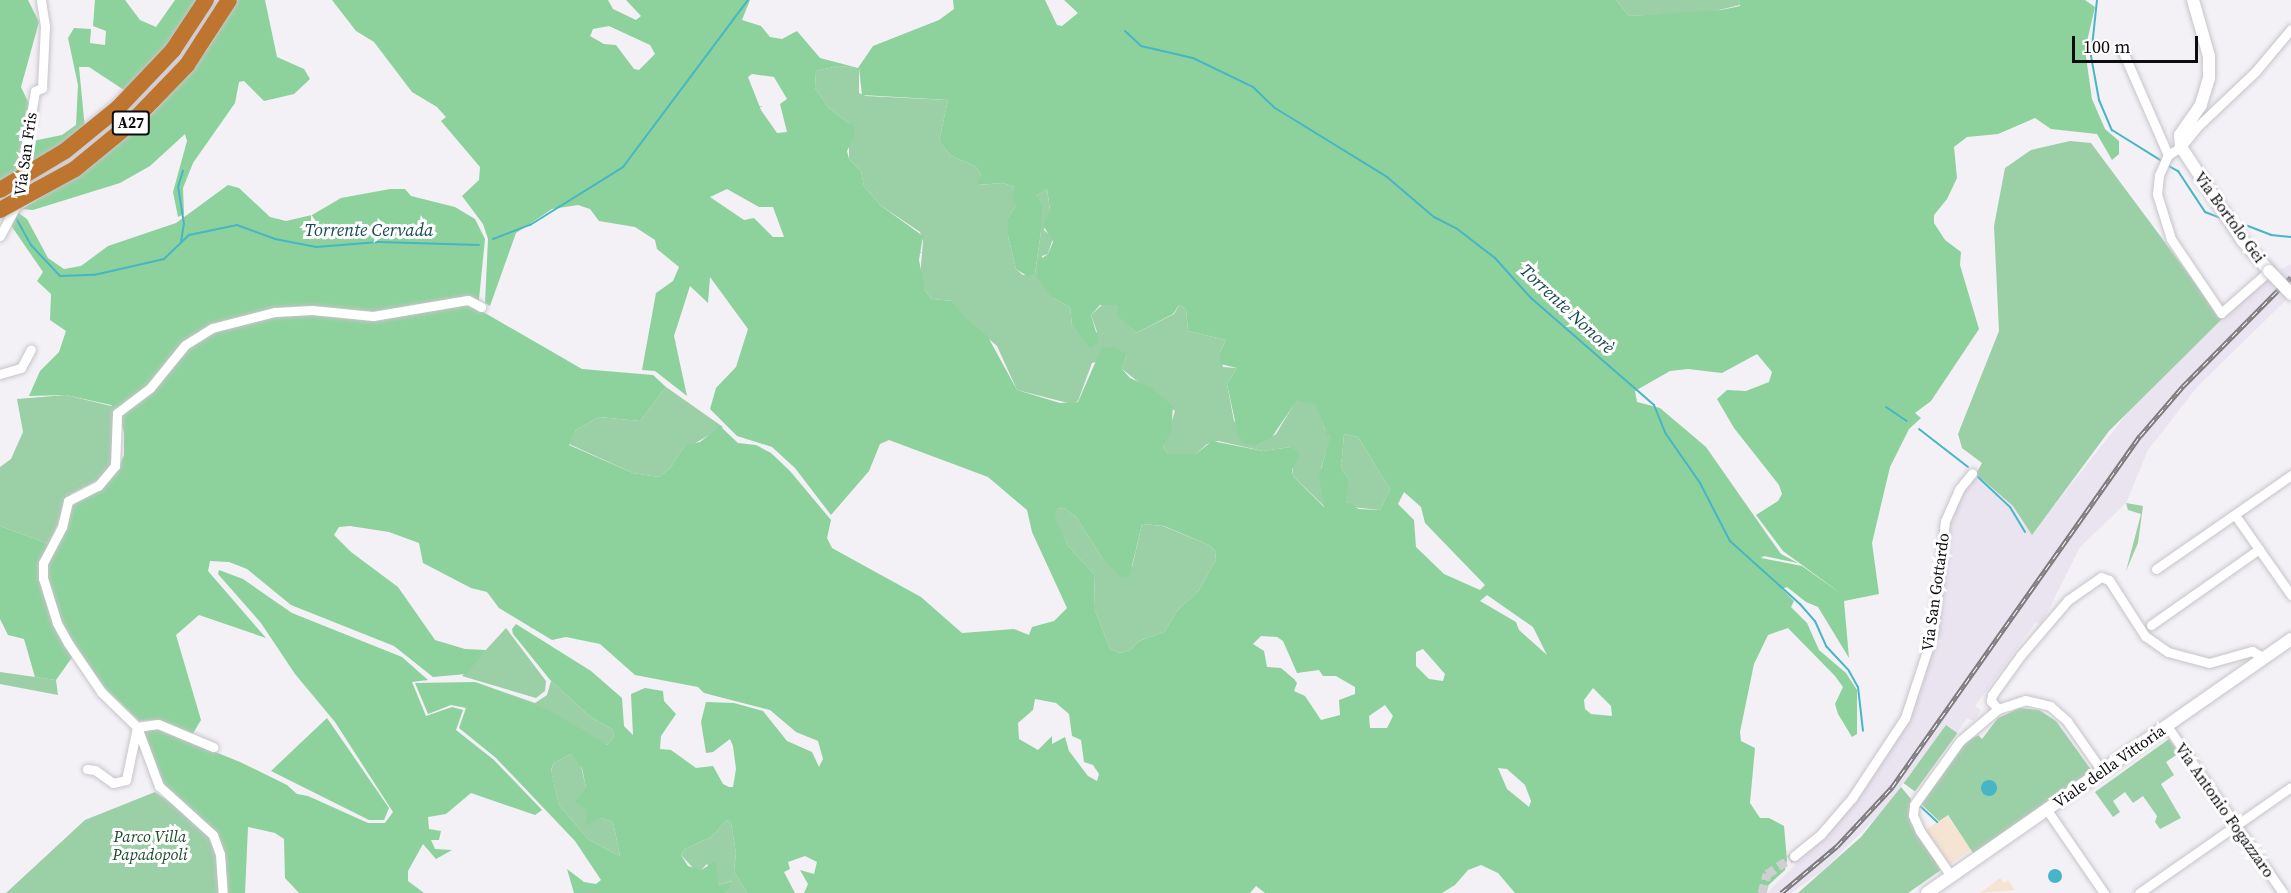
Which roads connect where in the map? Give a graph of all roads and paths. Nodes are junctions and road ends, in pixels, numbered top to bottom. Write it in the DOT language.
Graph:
graph roads {
  1 [pos="41,0"];
  2 [pos="206,0"];
  3 [pos="229,0"];
  4 [pos="2193,0"];
  5 [pos="2291,29"];
  6 [pos="2123,52"];
  7 [pos="2180,141"];
  8 [pos="2168,155"];
  9 [pos="0,190"];
  10 [pos="0,210"];
  11 [pos="0,236"];
  12 [pos="2269,271"];
  13 [pos="2291,294"];
  14 [pos="481,308"];
  15 [pos="31,349"];
  16 [pos="0,374"];
  17 [pos="1972,473"];
  18 [pos="2291,475"];
  19 [pos="2235,515"];
  20 [pos="2259,549"];
  21 [pos="2156,569"];
  22 [pos="2291,595"];
  23 [pos="2151,625"];
  24 [pos="2291,639"];
  25 [pos="2264,658"];
  26 [pos="1998,709"];
  27 [pos="2167,726"];
  28 [pos="138,727"];
  29 [pos="213,747"];
  30 [pos="87,769"];
  31 [pos="2102,771"];
  32 [pos="2291,787"];
  33 [pos="2047,810"];
  34 [pos="2236,826"];
  35 [pos="1794,856"];
  36 [pos="1951,876"];
  37 [pos="223,893"];
  38 [pos="1927,893"];
  39 [pos="2104,893"];
  40 [pos="2139,893"];
  41 [pos="2283,893"];
  1 -- 11 [label="street, Via San Fris"];
  2 -- 9 [label="highway, A27, bridge"];
  3 -- 10 [label="highway, A27, bridge"];
  4 -- 7 [label="street"];
  5 -- 7 [label="street"];
  6 -- 8 [label="street"];
  7 -- 8 [label="street"];
  7 -- 12 [label="street, Via Bortolo Gei"];
  8 -- 12 [label="street"];
  12 -- 13 [label="street, Via Bortolo Gei, bridge"];
  14 -- 28 [label="street"];
  15 -- 16 [label="street"];
  17 -- 35 [label="street, Via San Gottardo"];
  18 -- 19 [label="street"];
  19 -- 20 [label="street"];
  19 -- 21 [label="street"];
  20 -- 22 [label="street"];
  20 -- 23 [label="street"];
  24 -- 25 [label="street, Viale della Vittoria"];
  25 -- 26 [label="street"];
  25 -- 27 [label="street, Viale della Vittoria"];
  26 -- 31 [label="street"];
  26 -- 36 [label="street"];
  27 -- 31 [label="street, Viale della Vittoria"];
  27 -- 34 [label="street, Via Antonio Fogazzaro"];
  28 -- 29 [label="street"];
  28 -- 30 [label="street"];
  28 -- 37 [label="street"];
  31 -- 33 [label="street, Viale della Vittoria"];
  32 -- 34 [label="street"];
  33 -- 36 [label="street, Viale della Vittoria"];
  33 -- 39 [label="street"];
  34 -- 40 [label="street"];
  34 -- 41 [label="street, Via Antonio Fogazzaro"];
  36 -- 38 [label="street, Viale della Vittoria"];
}
